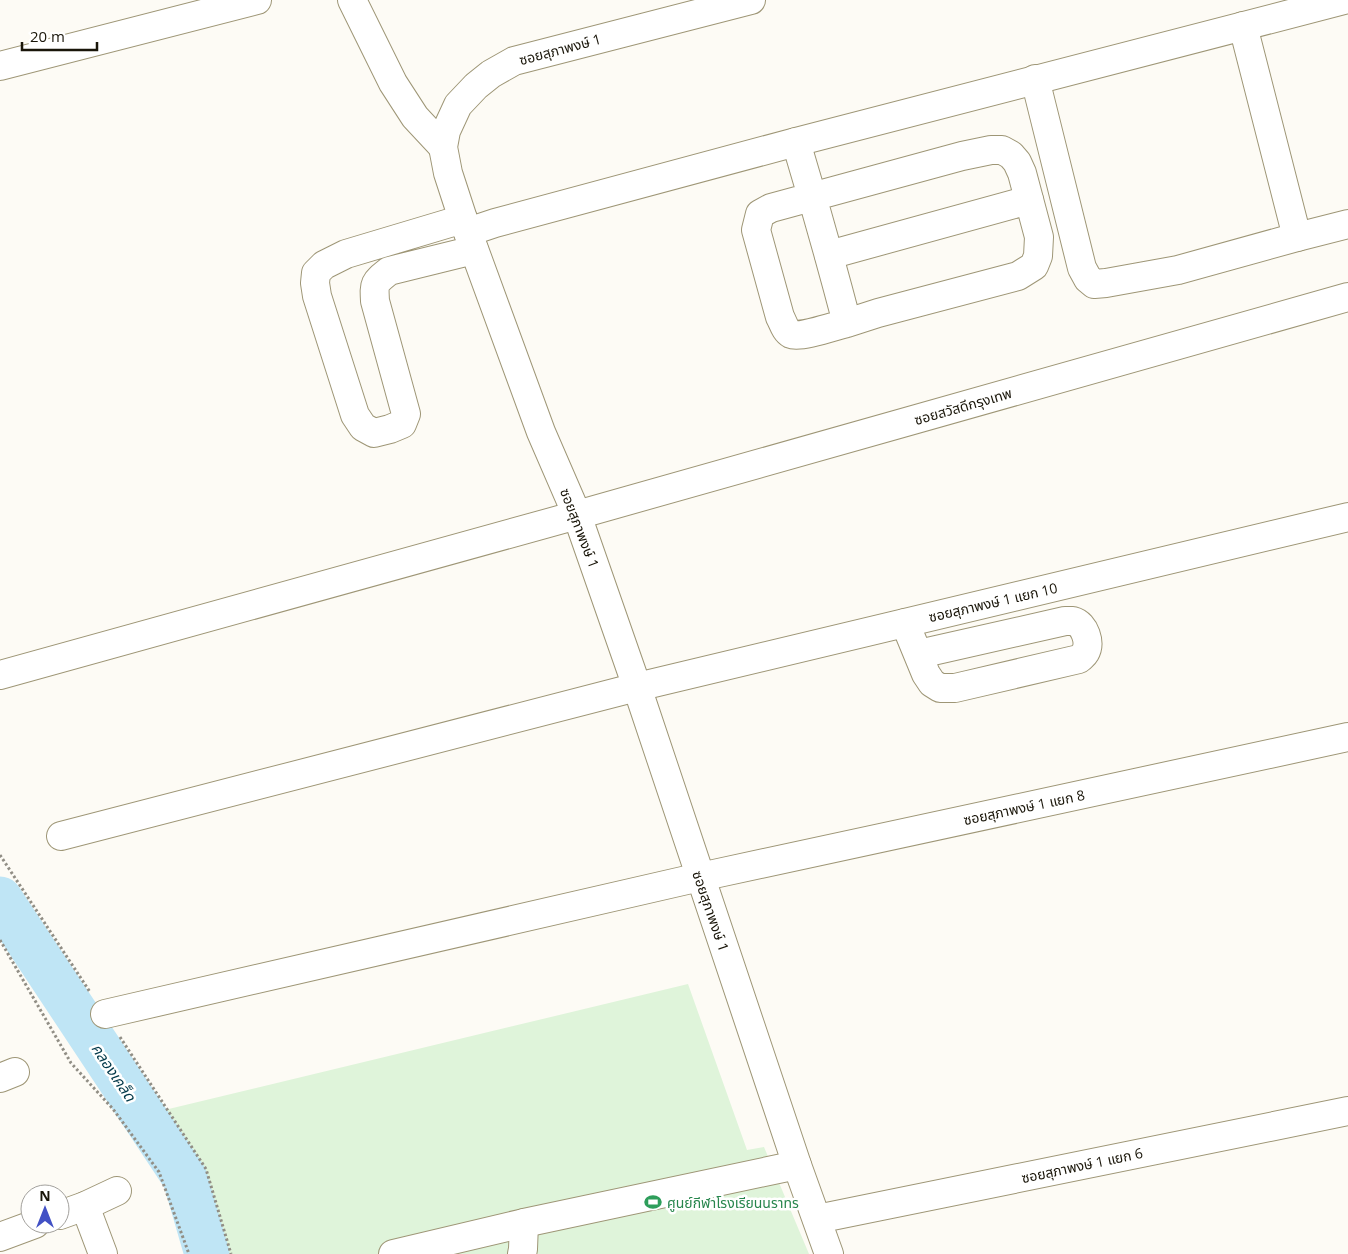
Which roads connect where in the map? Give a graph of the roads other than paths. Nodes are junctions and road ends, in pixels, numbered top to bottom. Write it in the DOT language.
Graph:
graph roads {
  1 [pos="257,0"];
  2 [pos="352,0"];
  3 [pos="751,0"];
  4 [pos="1344,0"];
  5 [pos="1243,26"];
  6 [pos="0,66"];
  7 [pos="1035,79"];
  8 [pos="796,142"];
  9 [pos="443,147"];
  10 [pos="812,196"];
  11 [pos="1029,200"];
  12 [pos="1348,224"];
  13 [pos="468,234"];
  14 [pos="1297,237"];
  15 [pos="829,255"];
  16 [pos="1348,297"];
  17 [pos="847,322"];
  18 [pos="577,515"];
  19 [pos="1348,517"];
  20 [pos="905,623"];
  21 [pos="919,654"];
  22 [pos="0,675"];
  23 [pos="637,687"];
  24 [pos="1348,737"];
  25 [pos="61,836"];
  26 [pos="700,877"];
  27 [pos="105,1014"];
  28 [pos="1348,1111"];
  29 [pos="797,1165"];
  30 [pos="118,1191"];
  31 [pos="72,1210"];
  32 [pos="817,1219"];
  33 [pos="524,1222"];
  34 [pos="20,1230"];
  35 [pos="0,1237"];
  36 [pos="452,1247"];
  37 [pos="104,1254"];
  38 [pos="392,1254"];
  39 [pos="522,1254"];
  40 [pos="829,1254"];
  1 -- 6 [label="street"];
  2 -- 9 [label="street"];
  3 -- 9 [label="street, ซอยสุภาพงษ์ 1"];
  4 -- 5 [label="street"];
  5 -- 7 [label="street"];
  5 -- 14 [label="street"];
  7 -- 8 [label="street"];
  7 -- 14 [label="street"];
  8 -- 10 [label="street"];
  8 -- 13 [label="street"];
  9 -- 13 [label="street, ซอยสุภาพงษ์ 1"];
  10 -- 11 [label="street"];
  10 -- 15 [label="street"];
  10 -- 17 [label="street"];
  11 -- 15 [label="street"];
  11 -- 17 [label="street"];
  12 -- 14 [label="street"];
  13 -- 13 [label="street"];
  13 -- 18 [label="street, ซอยสุภาพงษ์ 1"];
  15 -- 17 [label="street"];
  16 -- 18 [label="street, ซอยสวัสดีกรุงเทพ"];
  18 -- 22 [label="street, ซอยสวัสดีกรุงเทพ"];
  18 -- 23 [label="street, ซอยสุภาพงษ์ 1"];
  19 -- 20 [label="street, ซอยสุภาพงษ์ 1 แยก 10"];
  20 -- 21 [label="street"];
  20 -- 23 [label="street, ซอยสุภาพงษ์ 1 แยก 10"];
  21 -- 21 [label="street"];
  23 -- 25 [label="street, ซอยสุภาพงษ์ 1 แยก 10"];
  23 -- 26 [label="street, ซอยสุภาพงษ์ 1"];
  24 -- 26 [label="street, ซอยสุภาพงษ์ 1 แยก 8"];
  26 -- 27 [label="street, ซอยสุภาพงษ์ 1 แยก 8"];
  26 -- 29 [label="street, ซอยสุภาพงษ์ 1"];
  28 -- 32 [label="street, ซอยสุภาพงษ์ 1 แยก 6"];
  29 -- 32 [label="street, ซอยสุภาพงษ์ 1"];
  29 -- 33 [label="street"];
  30 -- 31 [label="street"];
  31 -- 37 [label="street"];
  32 -- 40 [label="street, ซอยสุภาพงษ์ 1"];
  33 -- 36 [label="street"];
  33 -- 39 [label="street"];
  34 -- 35 [label="street"];
  36 -- 38 [label="street"];
}
